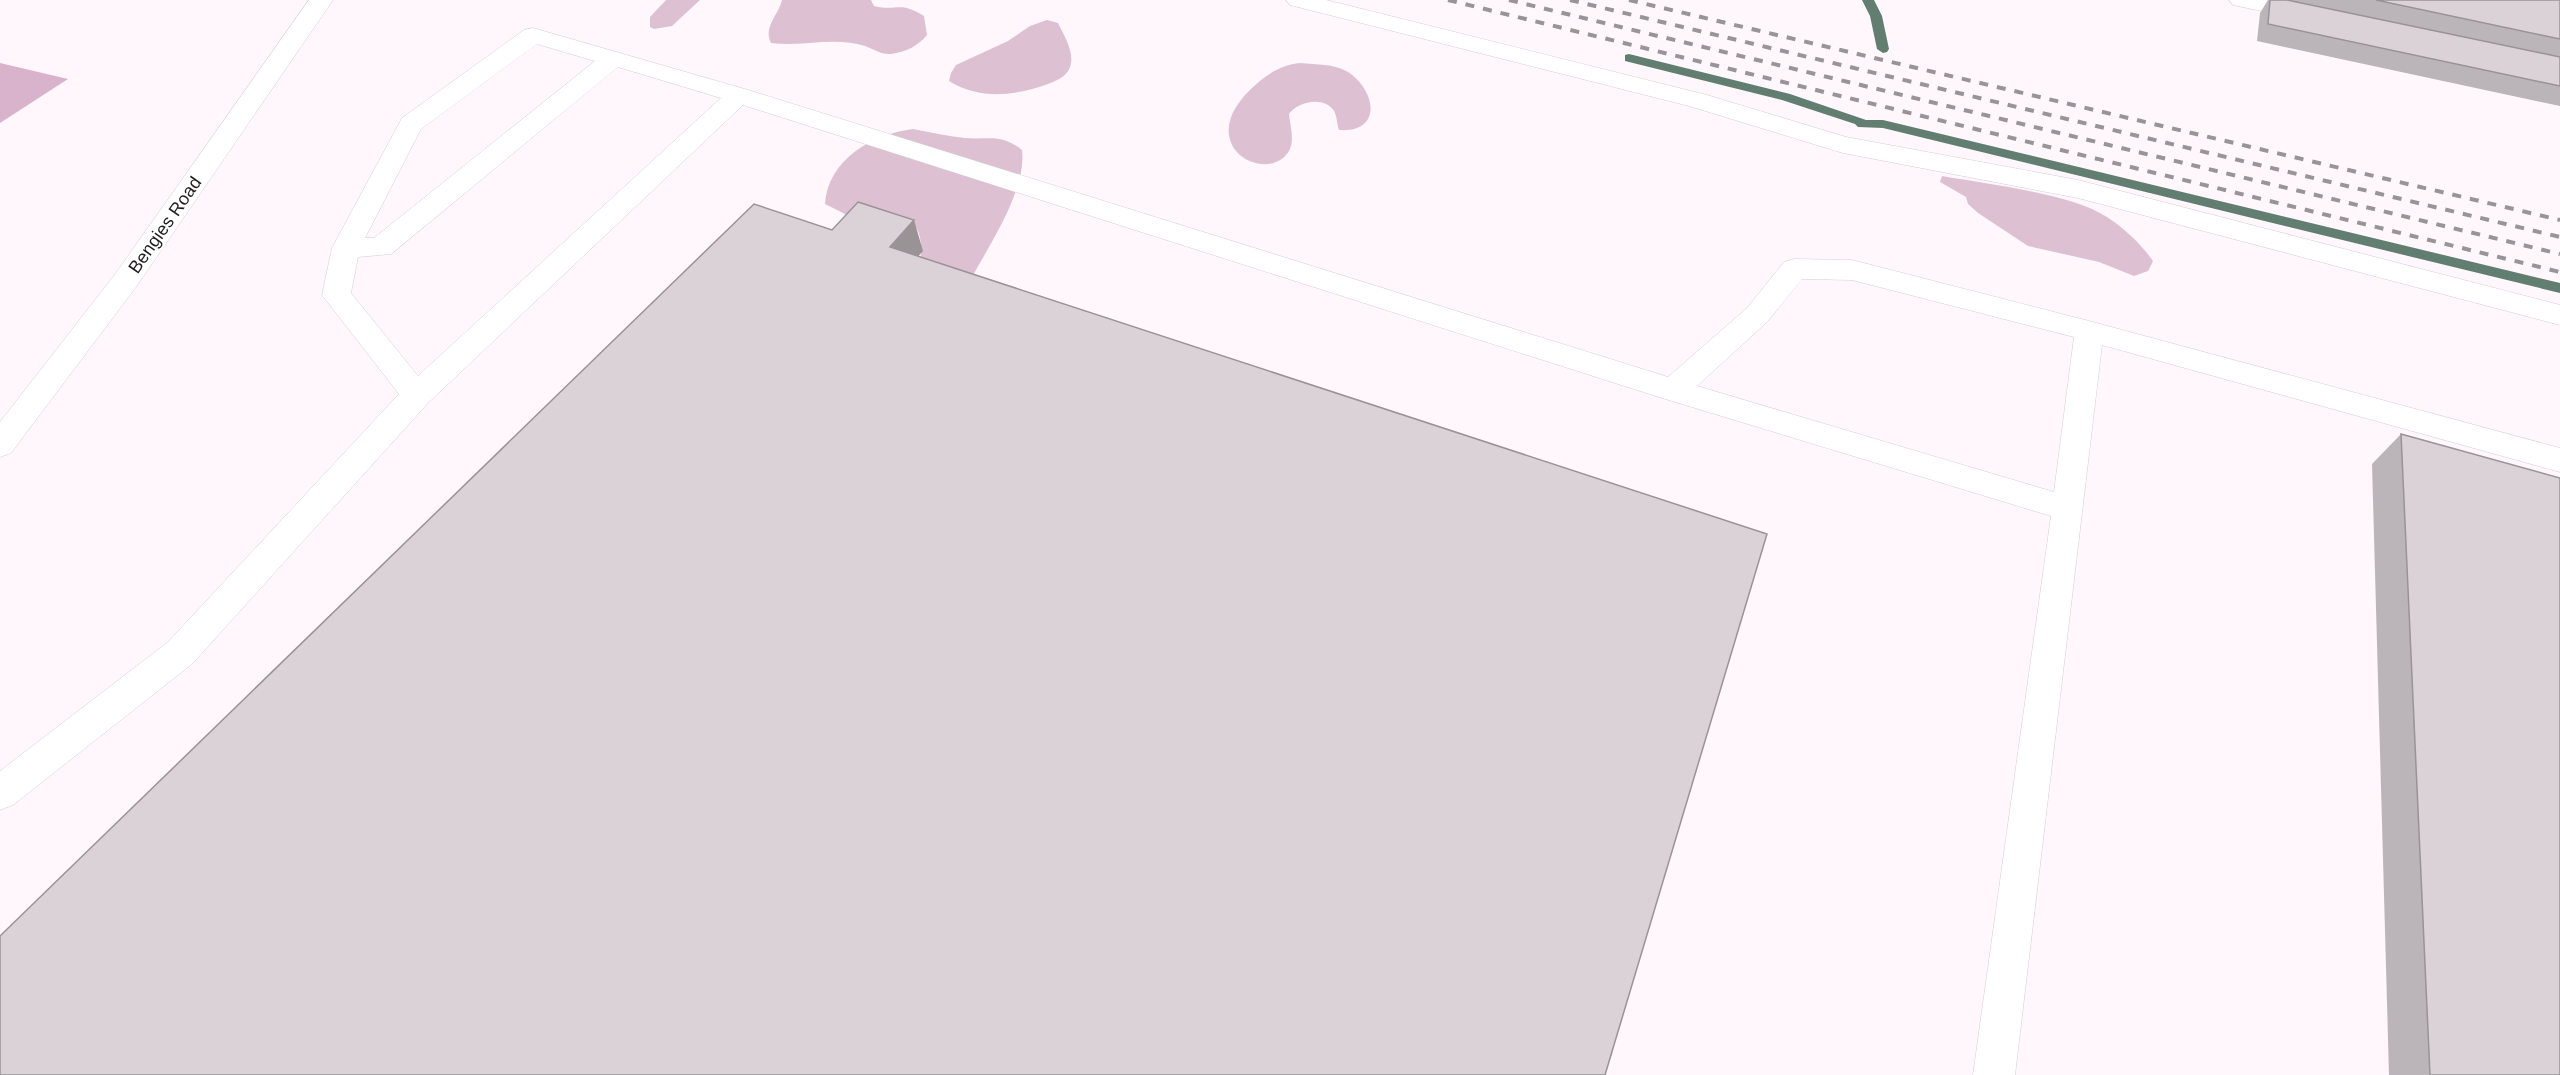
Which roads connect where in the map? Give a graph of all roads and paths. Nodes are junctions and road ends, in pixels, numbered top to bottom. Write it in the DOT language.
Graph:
graph roads {
  1 [pos="321,0"];
  2 [pos="1298,0"];
  3 [pos="2241,0"];
  4 [pos="2331,19"];
  5 [pos="613,59"];
  6 [pos="739,95"];
  7 [pos="346,248"];
  8 [pos="2560,315"];
  9 [pos="2089,331"];
  10 [pos="1673,390"];
  11 [pos="417,395"];
  12 [pos="0,445"];
  13 [pos="2560,460"];
  14 [pos="2068,509"];
  15 [pos="0,793"];
  16 [pos="1994,1075"];
  1 -- 12 [label="street, Bengies Road"];
  2 -- 8 [label="street"];
  3 -- 4 [label="street"];
  5 -- 6 [label="street"];
  5 -- 7 [label="street"];
  5 -- 7 [label="street"];
  6 -- 10 [label="street"];
  6 -- 11 [label="street"];
  7 -- 11 [label="street"];
  9 -- 10 [label="street"];
  9 -- 13 [label="street"];
  9 -- 14 [label="street"];
  10 -- 14 [label="street"];
  11 -- 15 [label="street"];
  14 -- 16 [label="street"];
}
